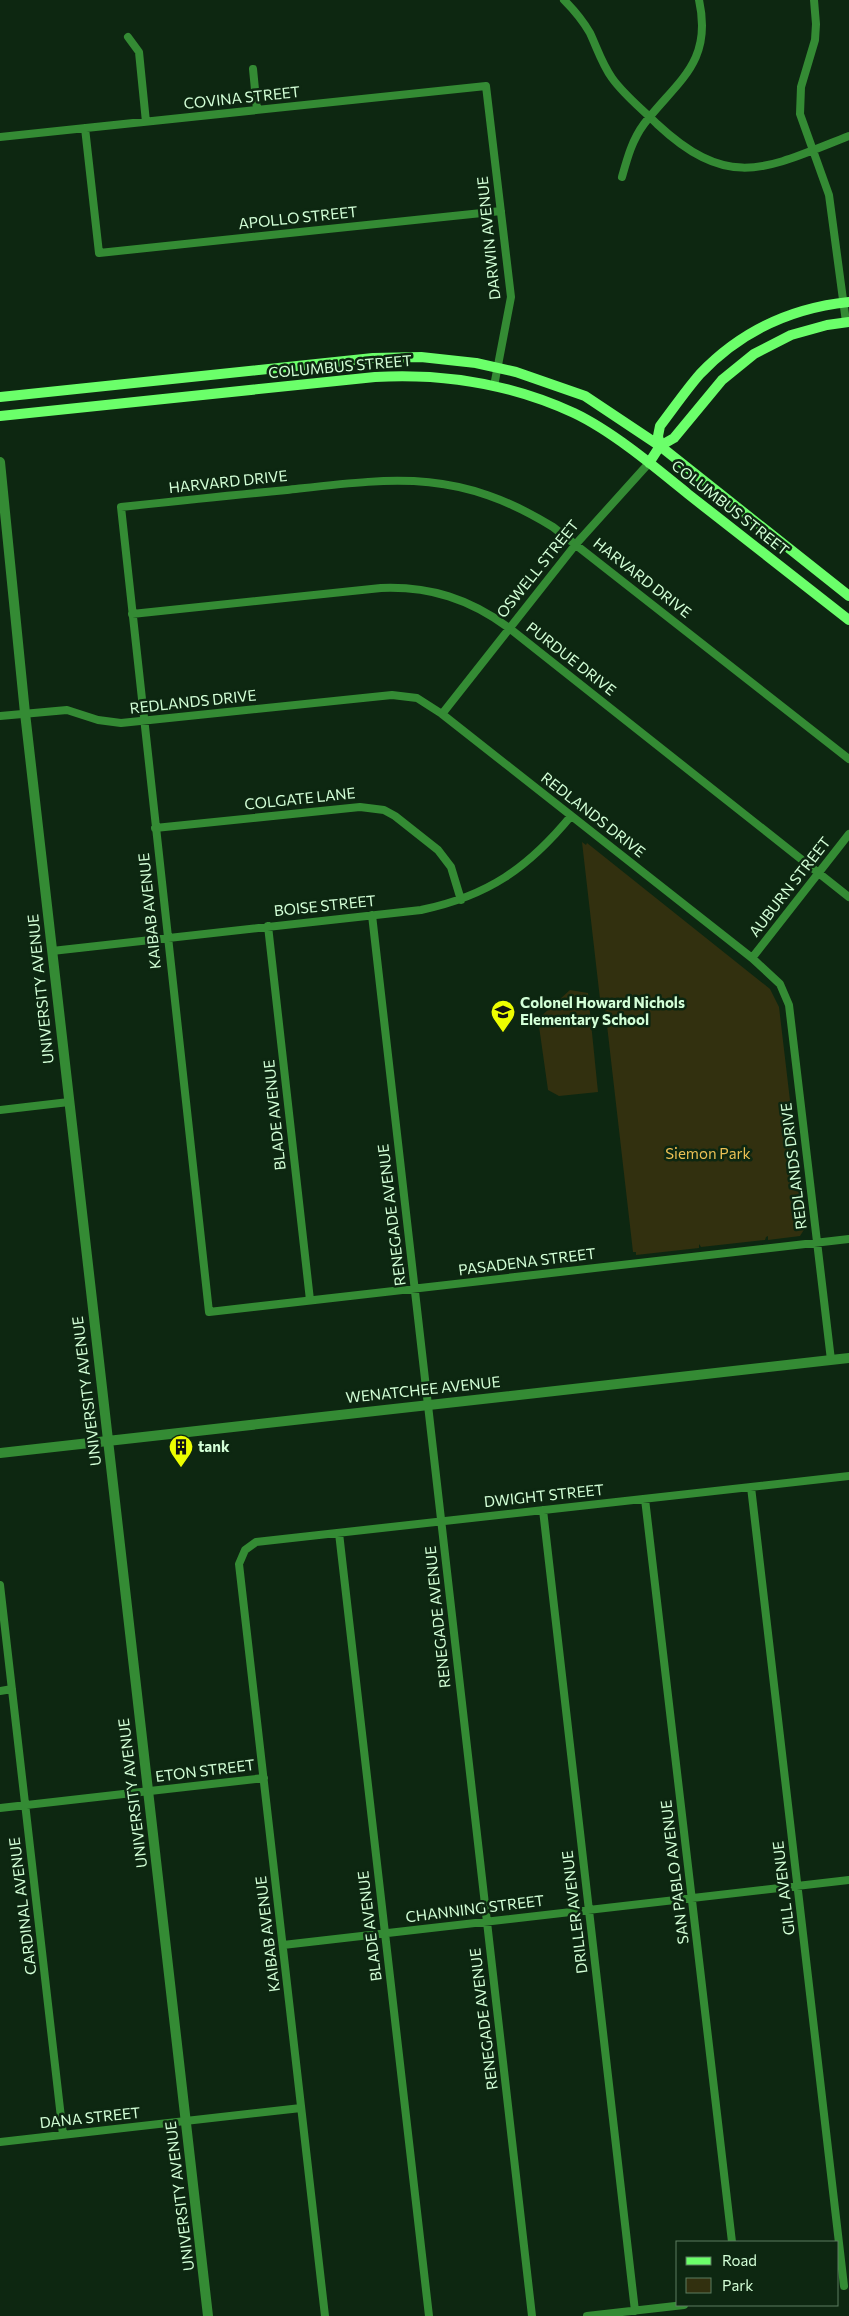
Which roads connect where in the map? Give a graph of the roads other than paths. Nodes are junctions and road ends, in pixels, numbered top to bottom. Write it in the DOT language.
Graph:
graph roads {
  1 [pos="564,0"];
  2 [pos="699,0"];
  3 [pos="814,0"];
  4 [pos="128,37"];
  5 [pos="253,69"];
  6 [pos="486,86"];
  7 [pos="257,110"];
  8 [pos="650,117"];
  9 [pos="146,122"];
  10 [pos="85,128"];
  11 [pos="849,136"];
  12 [pos="0,137"];
  13 [pos="812,150"];
  14 [pos="622,177"];
  15 [pos="501,211"];
  16 [pos="847,302"];
  17 [pos="848,322"];
  18 [pos="499,367"];
  19 [pos="494,386"];
  20 [pos="0,397"];
  21 [pos="0,416"];
  22 [pos="660,446"];
  23 [pos="0,462"];
  24 [pos="649,463"];
  25 [pos="121,507"];
  26 [pos="576,544"];
  27 [pos="849,596"];
  28 [pos="132,614"];
  29 [pos="849,620"];
  30 [pos="509,628"];
  31 [pos="25,713"];
  32 [pos="442,714"];
  33 [pos="0,716"];
  34 [pos="144,721"];
  35 [pos="849,759"];
  36 [pos="571,816"];
  37 [pos="155,828"];
  38 [pos="849,834"];
  39 [pos="819,872"];
  40 [pos="849,897"];
  41 [pos="461,900"];
  42 [pos="372,915"];
  43 [pos="268,926"];
  44 [pos="166,937"];
  45 [pos="52,951"];
  46 [pos="752,958"];
  47 [pos="69,1102"];
  48 [pos="0,1110"];
  49 [pos="849,1239"];
  50 [pos="817,1242"];
  51 [pos="414,1288"];
  52 [pos="310,1300"];
  53 [pos="209,1312"];
  54 [pos="849,1358"];
  55 [pos="831,1360"];
  56 [pos="428,1405"];
  57 [pos="108,1441"];
  58 [pos="0,1453"];
  59 [pos="849,1476"];
  60 [pos="751,1487"];
  61 [pos="646,1499"];
  62 [pos="543,1510"];
  63 [pos="441,1522"];
  64 [pos="339,1533"];
  65 [pos="244,1550"];
  66 [pos="0,1585"];
  67 [pos="12,1689"];
  68 [pos="0,1691"];
  69 [pos="264,1778"];
  70 [pos="148,1792"];
  71 [pos="25,1805"];
  72 [pos="0,1808"];
  73 [pos="849,1880"];
  74 [pos="797,1886"];
  75 [pos="692,1898"];
  76 [pos="589,1910"];
  77 [pos="487,1922"];
  78 [pos="385,1933"];
  79 [pos="283,1945"];
  80 [pos="301,2108"];
  81 [pos="186,2122"];
  82 [pos="63,2135"];
  83 [pos="0,2142"];
  84 [pos="732,2241"];
  85 [pos="839,2241"];
  86 [pos="839,2243"];
  87 [pos="844,2286"];
  88 [pos="676,2306"];
  89 [pos="634,2310"];
  90 [pos="208,2316"];
  91 [pos="325,2316"];
  92 [pos="429,2316"];
  93 [pos="532,2316"];
  94 [pos="587,2316"];
  1 -- 8 [label="street"];
  2 -- 8 [label="street"];
  3 -- 13 [label="street"];
  4 -- 9 [label="street"];
  5 -- 7 [label="street"];
  6 -- 7 [label="street, COVINA STREET"];
  6 -- 15 [label="street, DARWIN AVENUE"];
  7 -- 9 [label="street, COVINA STREET"];
  8 -- 13 [label="street"];
  8 -- 14 [label="street"];
  9 -- 10 [label="street, COVINA STREET"];
  10 -- 12 [label="street, COVINA STREET"];
  10 -- 15 [label="street, APOLLO STREET"];
  11 -- 13 [label="street"];
  13 -- 16 [label="street"];
  15 -- 18 [label="street, DARWIN AVENUE"];
  16 -- 17 [label="street"];
  16 -- 22 [label="main road, OSWELL STREET"];
  17 -- 22 [label="main road, OSWELL STREET"];
  18 -- 19 [label="street, DARWIN AVENUE"];
  18 -- 20 [label="main road, COLUMBUS STREET"];
  18 -- 22 [label="main road, COLUMBUS STREET"];
  19 -- 21 [label="main road, COLUMBUS STREET"];
  19 -- 24 [label="main road, COLUMBUS STREET"];
  22 -- 24 [label="main road, OSWELL STREET"];
  22 -- 27 [label="main road, COLUMBUS STREET"];
  23 -- 31 [label="street, UNIVERSITY AVENUE"];
  24 -- 26 [label="street, OSWELL STREET"];
  24 -- 29 [label="main road, COLUMBUS STREET"];
  25 -- 26 [label="street, HARVARD DRIVE"];
  25 -- 28 [label="street, KAIBAB AVENUE"];
  26 -- 30 [label="street, OSWELL STREET"];
  26 -- 35 [label="street, HARVARD DRIVE"];
  28 -- 30 [label="street, PURDUE DRIVE"];
  28 -- 34 [label="street, KAIBAB AVENUE"];
  30 -- 32 [label="street, OSWELL STREET"];
  30 -- 39 [label="street, PURDUE DRIVE"];
  31 -- 33 [label="street, REDLANDS DRIVE"];
  31 -- 34 [label="street, REDLANDS DRIVE"];
  31 -- 45 [label="street, UNIVERSITY AVENUE"];
  32 -- 34 [label="street, REDLANDS DRIVE"];
  32 -- 36 [label="street, REDLANDS DRIVE"];
  34 -- 37 [label="street, KAIBAB AVENUE"];
  36 -- 41 [label="street, BOISE STREET"];
  36 -- 46 [label="street, REDLANDS DRIVE"];
  37 -- 41 [label="street, COLGATE LANE"];
  37 -- 44 [label="street, KAIBAB AVENUE"];
  38 -- 39 [label="street, AUBURN STREET"];
  39 -- 40 [label="street, PURDUE DRIVE"];
  39 -- 46 [label="street, AUBURN STREET"];
  41 -- 42 [label="street, BOISE STREET"];
  42 -- 43 [label="street, BOISE STREET"];
  42 -- 51 [label="street, RENEGADE AVENUE"];
  43 -- 44 [label="street, BOISE STREET"];
  43 -- 52 [label="street, BLADE AVENUE"];
  44 -- 45 [label="street, BOISE STREET"];
  44 -- 53 [label="street, KAIBAB AVENUE"];
  45 -- 47 [label="street, UNIVERSITY AVENUE"];
  46 -- 50 [label="street, REDLANDS DRIVE"];
  47 -- 48 [label="street"];
  47 -- 57 [label="street, UNIVERSITY AVENUE"];
  49 -- 50 [label="street, PASADENA STREET"];
  50 -- 51 [label="street, PASADENA STREET"];
  50 -- 55 [label="street, REDLANDS DRIVE"];
  51 -- 52 [label="street, PASADENA STREET"];
  51 -- 56 [label="street, RENEGADE AVENUE"];
  52 -- 53 [label="street, PASADENA STREET"];
  54 -- 55 [label="street, WENATCHEE AVENUE"];
  55 -- 56 [label="street, WENATCHEE AVENUE"];
  56 -- 57 [label="street, WENATCHEE AVENUE"];
  56 -- 63 [label="street, RENEGADE AVENUE"];
  57 -- 58 [label="street, WENATCHEE AVENUE"];
  57 -- 70 [label="street, UNIVERSITY AVENUE"];
  59 -- 60 [label="street, DWIGHT STREET"];
  60 -- 61 [label="street, DWIGHT STREET"];
  60 -- 74 [label="street, GILL AVENUE"];
  61 -- 62 [label="street, DWIGHT STREET"];
  61 -- 75 [label="street, SAN PABLO AVENUE"];
  62 -- 63 [label="street, DWIGHT STREET"];
  62 -- 76 [label="street, DRILLER AVENUE"];
  63 -- 64 [label="street, DWIGHT STREET"];
  63 -- 77 [label="street, RENEGADE AVENUE"];
  64 -- 65 [label="street, DWIGHT STREET"];
  64 -- 78 [label="street, BLADE AVENUE"];
  65 -- 69 [label="street, KAIBAB AVENUE"];
  66 -- 67 [label="street, CARDINAL AVENUE"];
  67 -- 68 [label="street"];
  67 -- 71 [label="street, CARDINAL AVENUE"];
  69 -- 70 [label="street, ETON STREET"];
  69 -- 79 [label="street, KAIBAB AVENUE"];
  70 -- 71 [label="street, ETON STREET"];
  70 -- 81 [label="street, UNIVERSITY AVENUE"];
  71 -- 72 [label="street, ETON STREET"];
  71 -- 82 [label="street, CARDINAL AVENUE"];
  73 -- 74 [label="street, CHANNING STREET"];
  74 -- 75 [label="street, CHANNING STREET"];
  74 -- 85 [label="street, GILL AVENUE"];
  75 -- 76 [label="street, CHANNING STREET"];
  75 -- 84 [label="street, SAN PABLO AVENUE"];
  76 -- 77 [label="street, CHANNING STREET"];
  76 -- 89 [label="street, DRILLER AVENUE"];
  77 -- 78 [label="street, CHANNING STREET"];
  77 -- 93 [label="street, RENEGADE AVENUE"];
  78 -- 79 [label="street, CHANNING STREET"];
  78 -- 92 [label="street, BLADE AVENUE"];
  79 -- 80 [label="street, KAIBAB AVENUE"];
  80 -- 81 [label="street, DANA STREET"];
  80 -- 91 [label="street, KAIBAB AVENUE"];
  81 -- 82 [label="street, DANA STREET"];
  81 -- 90 [label="street, UNIVERSITY AVENUE"];
  82 -- 83 [label="street, DANA STREET"];
  86 -- 87 [label="street, GILL AVENUE"];
  88 -- 89 [label="street"];
  89 -- 94 [label="street"];
}
